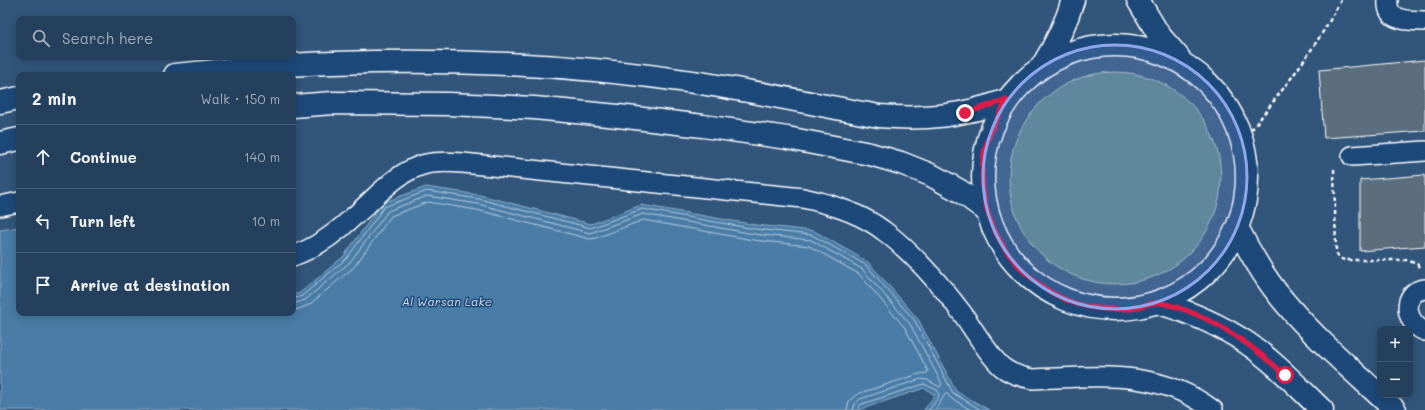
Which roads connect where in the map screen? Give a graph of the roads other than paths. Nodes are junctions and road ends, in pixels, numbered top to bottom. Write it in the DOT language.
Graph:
graph roads {
  1 [pos="1073,0"];
  2 [pos="1138,0"];
  3 [pos="1388,0"];
  4 [pos="1425,21"];
  5 [pos="1043,65"];
  6 [pos="1186,65"];
  7 [pos="207,72"];
  8 [pos="16,99"];
  9 [pos="1007,100"];
  10 [pos="0,102"];
  11 [pos="296,106"];
  12 [pos="16,140"];
  13 [pos="0,143"];
  14 [pos="1425,151"];
  15 [pos="1352,156"];
  16 [pos="16,203"];
  17 [pos="0,206"];
  18 [pos="986,210"];
  19 [pos="1238,229"];
  20 [pos="296,255"];
  21 [pos="1423,289"];
  22 [pos="1159,303"];
  23 [pos="1425,331"];
  24 [pos="1213,410"];
  25 [pos="1322,410"];
  26 [pos="1395,410"];
  1 -- 5 [label="street"];
  2 -- 6 [label="street"];
  3 -- 4 [label="street"];
  5 -- 6 [label="street"];
  5 -- 9 [label="street"];
  6 -- 19 [label="street"];
  7 -- 9 [label="street"];
  8 -- 10 [label="street"];
  9 -- 18 [label="street"];
  11 -- 18 [label="street"];
  12 -- 13 [label="street"];
  14 -- 15 [label="street"];
  16 -- 17 [label="street"];
  18 -- 22 [label="street"];
  19 -- 22 [label="street"];
  19 -- 26 [label="street"];
  20 -- 24 [label="street"];
  21 -- 23 [label="street"];
  22 -- 25 [label="street"];
}
